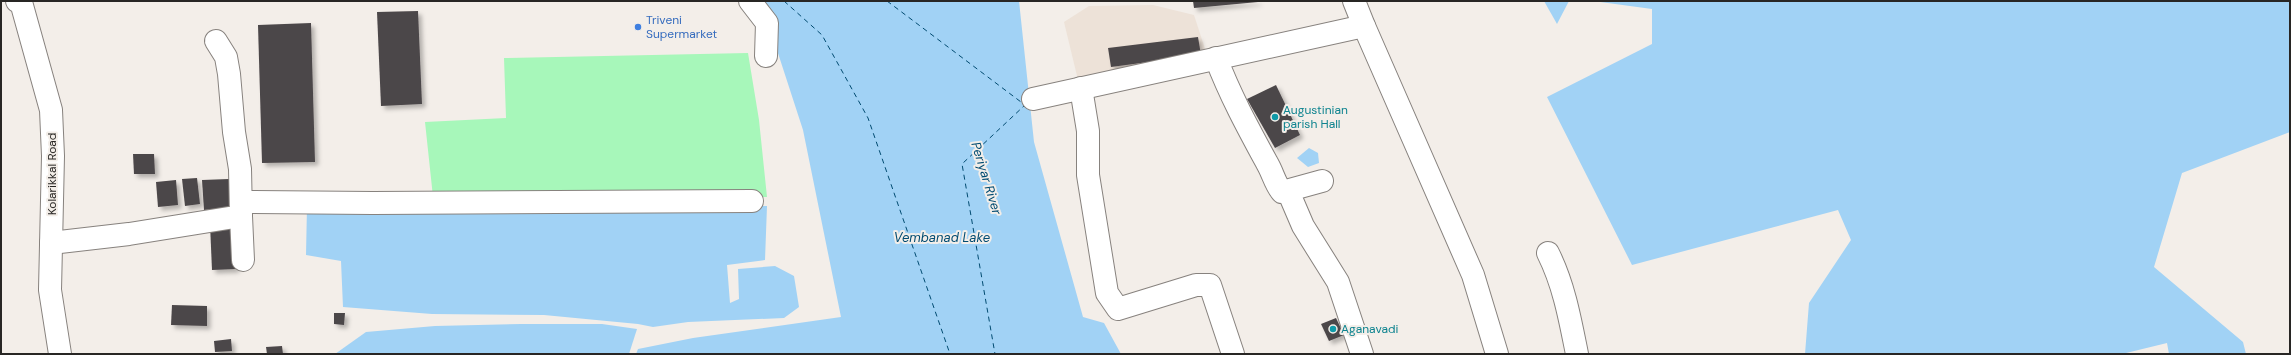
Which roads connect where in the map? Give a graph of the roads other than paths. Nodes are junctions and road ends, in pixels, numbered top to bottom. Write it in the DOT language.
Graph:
graph roads {
  1 [pos="16,1"];
  2 [pos="750,1"];
  3 [pos="1354,1"];
  4 [pos="1364,26"];
  5 [pos="216,41"];
  6 [pos="766,56"];
  7 [pos="1216,58"];
  8 [pos="1081,88"];
  9 [pos="1033,99"];
  10 [pos="1322,181"];
  11 [pos="1288,191"];
  12 [pos="752,201"];
  13 [pos="241,209"];
  14 [pos="51,243"];
  15 [pos="1548,253"];
  16 [pos="243,260"];
  17 [pos="60,354"];
  18 [pos="1233,354"];
  19 [pos="1362,354"];
  20 [pos="1497,354"];
  21 [pos="1577,354"];
  1 -- 14 [label="street, Kolarikkal Road"];
  2 -- 6 [label="street"];
  3 -- 4 [label="street"];
  4 -- 7 [label="street"];
  4 -- 20 [label="street"];
  5 -- 13 [label="street"];
  7 -- 8 [label="street"];
  7 -- 11 [label="street"];
  8 -- 9 [label="street"];
  8 -- 18 [label="street"];
  10 -- 11 [label="street"];
  11 -- 19 [label="street"];
  12 -- 13 [label="street"];
  13 -- 14 [label="street"];
  13 -- 16 [label="street"];
  14 -- 17 [label="street, Kolarikkal Road"];
  15 -- 21 [label="street"];
}
